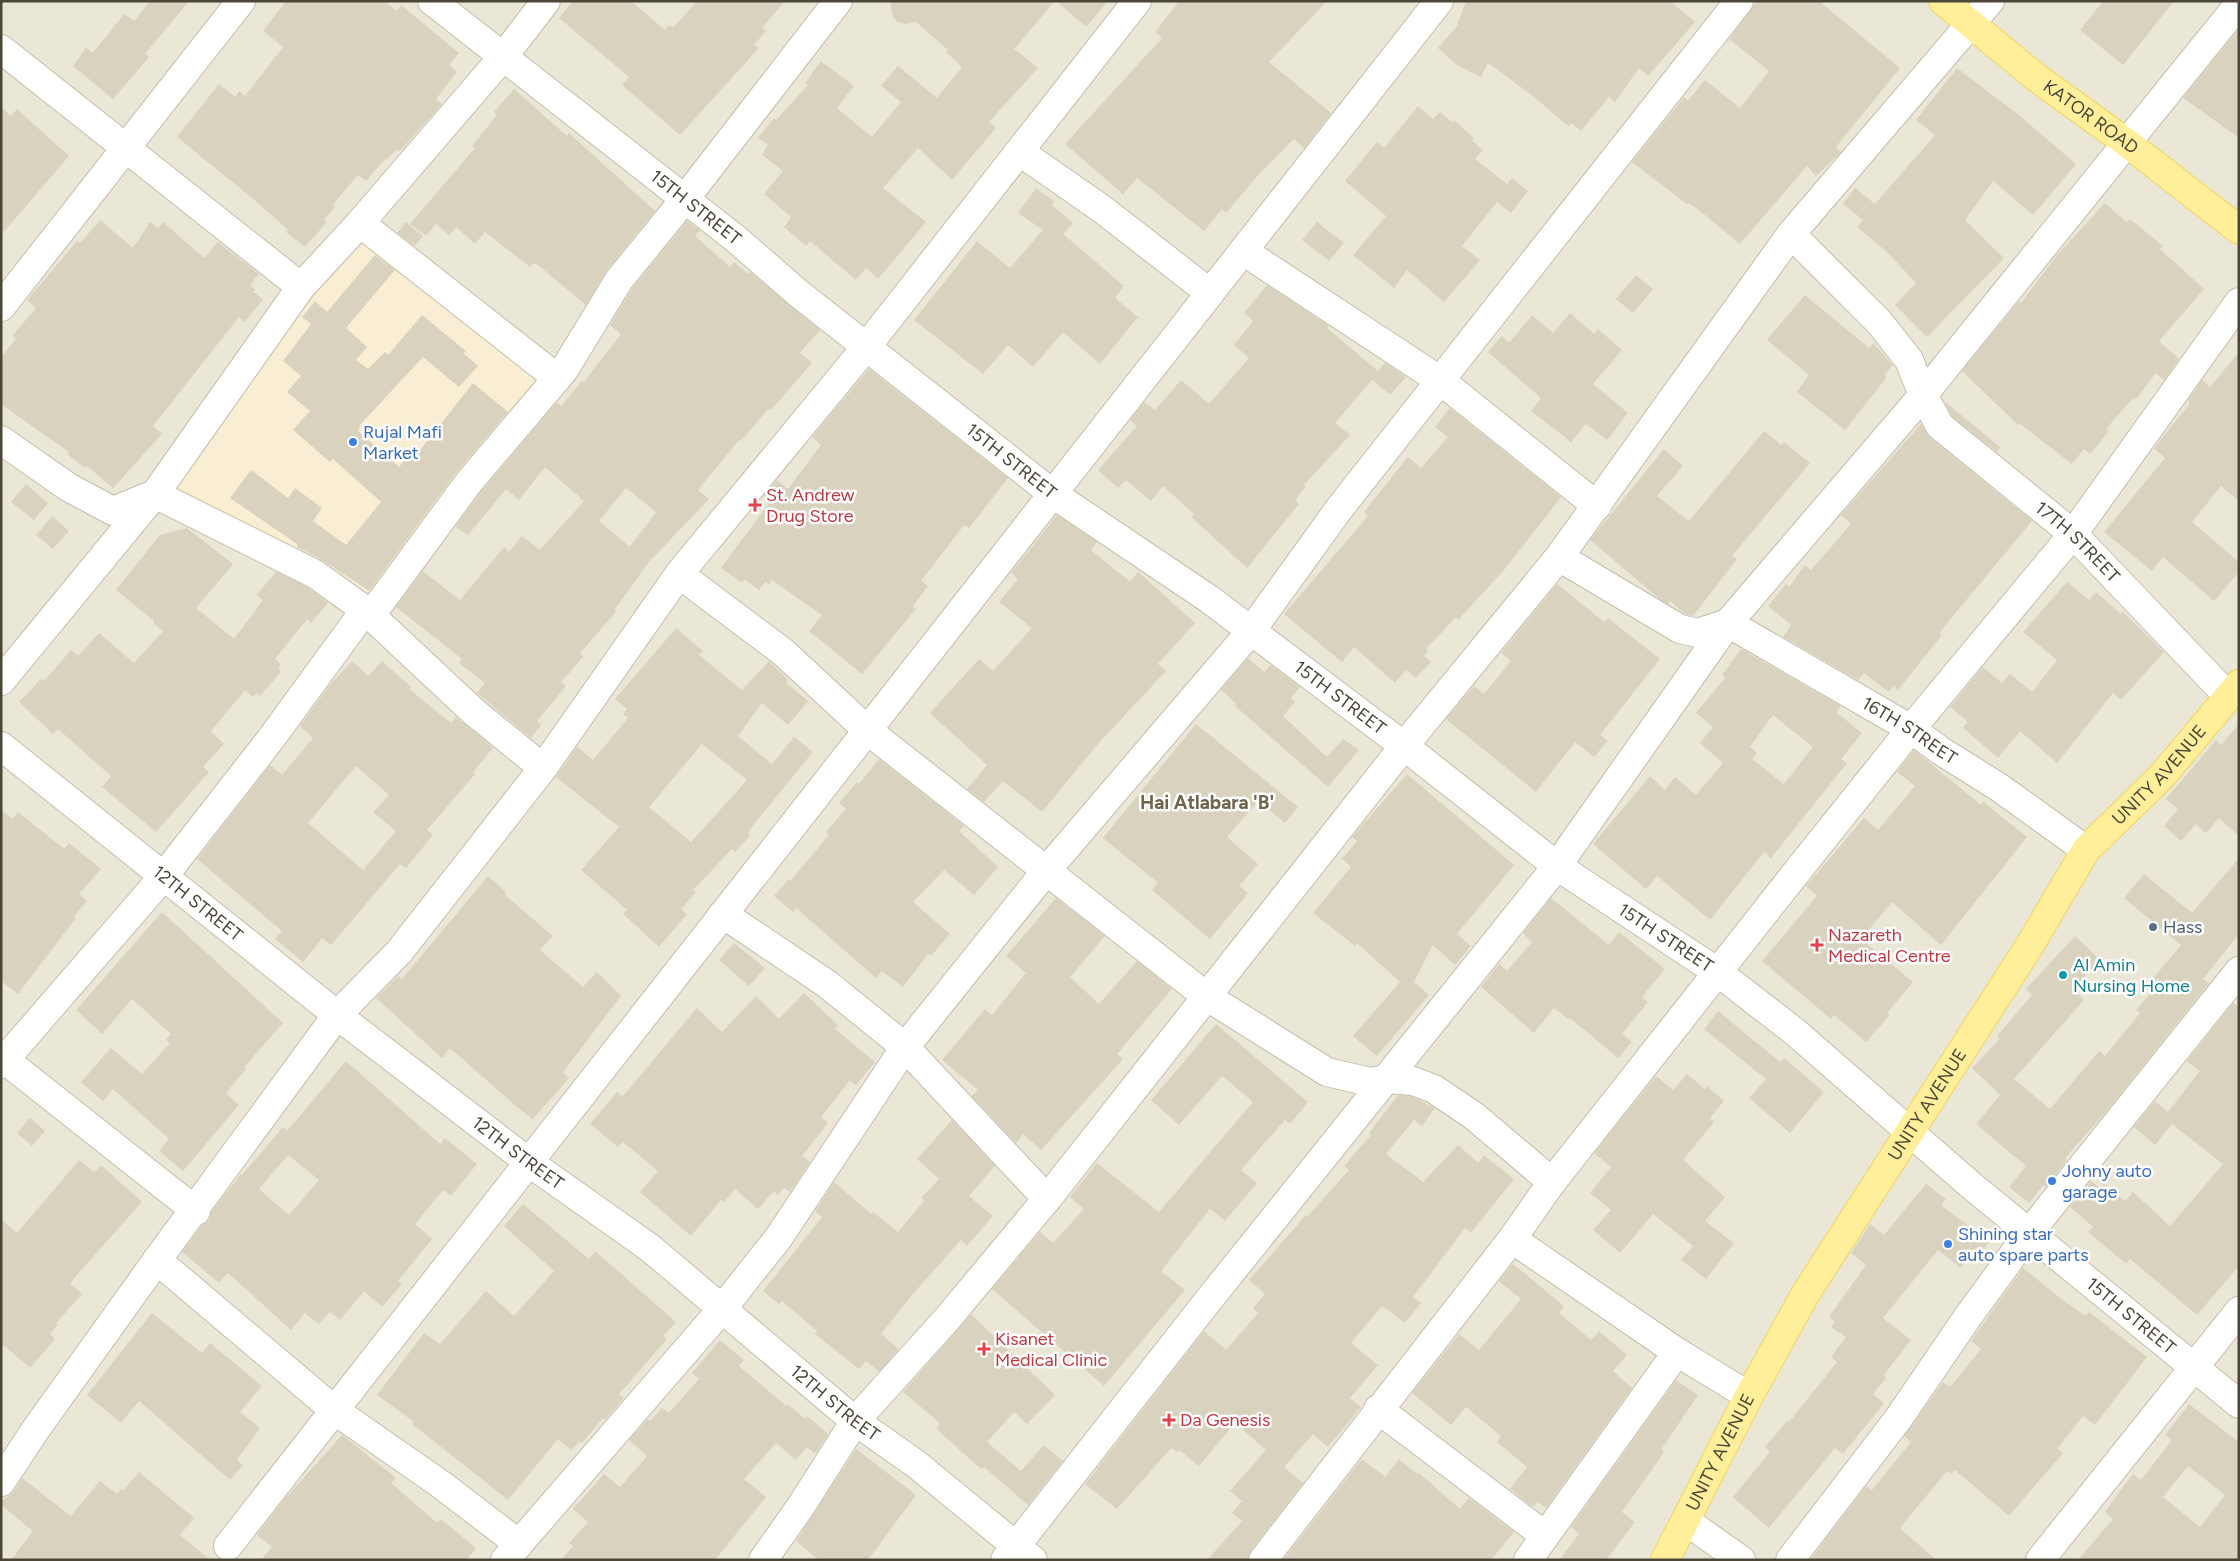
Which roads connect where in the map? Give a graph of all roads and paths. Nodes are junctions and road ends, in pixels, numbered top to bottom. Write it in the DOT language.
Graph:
graph roads {
  1 [pos="241,1"];
  2 [pos="432,1"];
  3 [pos="546,1"];
  4 [pos="838,1"];
  5 [pos="1137,1"];
  6 [pos="1439,1"];
  7 [pos="1739,1"];
  8 [pos="1943,1"];
  9 [pos="1990,1"];
  10 [pos="2239,4"];
  11 [pos="1972,23"];
  12 [pos="1,49"];
  13 [pos="503,57"];
  14 [pos="2127,143"];
  15 [pos="127,148"];
  16 [pos="1020,152"];
  17 [pos="684,200"];
  18 [pos="360,224"];
  19 [pos="2239,230"];
  20 [pos="1791,234"];
  21 [pos="1243,251"];
  22 [pos="301,287"];
  23 [pos="1210,293"];
  24 [pos="2239,302"];
  25 [pos="1,307"];
  26 [pos="867,346"];
  27 [pos="557,378"];
  28 [pos="1441,381"];
  29 [pos="1923,395"];
  30 [pos="1,440"];
  31 [pos="155,494"];
  32 [pos="1053,494"];
  33 [pos="1597,506"];
  34 [pos="2073,534"];
  35 [pos="1559,557"];
  36 [pos="679,574"];
  37 [pos="368,612"];
  38 [pos="1728,623"];
  39 [pos="1251,631"];
  40 [pos="1,681"];
  41 [pos="2234,690"];
  42 [pos="1911,729"];
  43 [pos="868,730"];
  44 [pos="1,746"];
  45 [pos="1404,746"];
  46 [pos="543,768"];
  47 [pos="2086,850"];
  48 [pos="1557,866"];
  49 [pos="1046,871"];
  50 [pos="163,877"];
  51 [pos="723,914"];
  52 [pos="2239,971"];
  53 [pos="1720,973"];
  54 [pos="1206,996"];
  55 [pos="337,1016"];
  56 [pos="905,1047"];
  57 [pos="3,1062"];
  58 [pos="1387,1080"];
  59 [pos="1910,1131"];
  60 [pos="530,1163"];
  61 [pos="1552,1182"];
  62 [pos="1047,1199"];
  63 [pos="196,1210"];
  64 [pos="2029,1232"];
  65 [pos="1512,1239"];
  66 [pos="157,1260"];
  67 [pos="722,1309"];
  68 [pos="2239,1311"];
  69 [pos="1677,1352"];
  70 [pos="2192,1366"];
  71 [pos="1749,1396"];
  72 [pos="2239,1404"];
  73 [pos="1378,1409"];
  74 [pos="334,1410"];
  75 [pos="855,1421"];
  76 [pos="1,1482"];
  77 [pos="1686,1521"];
  78 [pos="1544,1535"];
  79 [pos="228,1546"];
  80 [pos="512,1552"];
  81 [pos="1018,1555"];
  82 [pos="763,1560"];
  83 [pos="1263,1560"];
  84 [pos="1528,1560"];
  85 [pos="1665,1560"];
  86 [pos="1741,1560"];
  87 [pos="1790,1560"];
  88 [pos="2040,1560"];
  1 -- 15 [label="street"];
  2 -- 13 [label="street, 15TH STREET"];
  3 -- 13 [label="street"];
  4 -- 17 [label="street"];
  5 -- 16 [label="street"];
  6 -- 21 [label="street"];
  7 -- 28 [label="street"];
  8 -- 11 [label="main road, KATOR ROAD"];
  9 -- 11 [label="street"];
  10 -- 14 [label="street"];
  11 -- 14 [label="main road, KATOR ROAD"];
  11 -- 20 [label="street"];
  12 -- 15 [label="street"];
  13 -- 17 [label="street, 15TH STREET"];
  13 -- 18 [label="street"];
  14 -- 19 [label="main road, KATOR ROAD"];
  14 -- 29 [label="street"];
  15 -- 22 [label="street"];
  15 -- 25 [label="street"];
  16 -- 23 [label="street"];
  16 -- 26 [label="street"];
  17 -- 26 [label="street, 15TH STREET"];
  17 -- 27 [label="street"];
  18 -- 22 [label="street"];
  18 -- 27 [label="street"];
  20 -- 29 [label="street, 17TH STREET"];
  20 -- 33 [label="street"];
  21 -- 23 [label="street"];
  21 -- 28 [label="street"];
  22 -- 31 [label="street"];
  23 -- 32 [label="street"];
  24 -- 34 [label="street"];
  26 -- 32 [label="street, 15TH STREET"];
  26 -- 36 [label="street"];
  27 -- 37 [label="street"];
  28 -- 33 [label="street"];
  28 -- 39 [label="street"];
  29 -- 34 [label="street, 17TH STREET"];
  29 -- 38 [label="street"];
  30 -- 31 [label="street"];
  31 -- 37 [label="street"];
  31 -- 40 [label="street"];
  32 -- 39 [label="street, 15TH STREET"];
  32 -- 43 [label="street"];
  33 -- 35 [label="street"];
  34 -- 41 [label="street, 17TH STREET"];
  34 -- 42 [label="street"];
  35 -- 38 [label="street"];
  35 -- 45 [label="street"];
  36 -- 43 [label="street"];
  36 -- 46 [label="street"];
  37 -- 46 [label="street"];
  37 -- 50 [label="street"];
  38 -- 42 [label="street, 16TH STREET"];
  38 -- 48 [label="street"];
  39 -- 45 [label="street, 15TH STREET"];
  39 -- 49 [label="street"];
  41 -- 47 [label="main road, UNITY AVENUE"];
  42 -- 47 [label="street, 16TH STREET"];
  42 -- 53 [label="street"];
  43 -- 49 [label="street"];
  43 -- 51 [label="street"];
  44 -- 50 [label="street, 12TH STREET"];
  45 -- 48 [label="street, 15TH STREET"];
  45 -- 54 [label="street"];
  46 -- 55 [label="street"];
  47 -- 59 [label="main road, UNITY AVENUE"];
  48 -- 53 [label="street, 15TH STREET"];
  48 -- 58 [label="street"];
  49 -- 54 [label="street"];
  49 -- 56 [label="street"];
  50 -- 55 [label="street, 12TH STREET"];
  50 -- 57 [label="street"];
  51 -- 56 [label="street"];
  51 -- 60 [label="street"];
  52 -- 64 [label="street"];
  53 -- 59 [label="street, 15TH STREET"];
  53 -- 61 [label="street"];
  54 -- 58 [label="street"];
  54 -- 62 [label="street"];
  55 -- 60 [label="street, 12TH STREET"];
  55 -- 63 [label="street"];
  56 -- 62 [label="street"];
  56 -- 67 [label="street"];
  57 -- 63 [label="street"];
  58 -- 61 [label="street"];
  58 -- 81 [label="street"];
  59 -- 64 [label="street, 15TH STREET"];
  59 -- 71 [label="main road, UNITY AVENUE"];
  60 -- 67 [label="street, 12TH STREET"];
  60 -- 74 [label="street"];
  61 -- 65 [label="street"];
  62 -- 75 [label="street"];
  63 -- 66 [label="street"];
  64 -- 70 [label="street, 15TH STREET"];
  64 -- 87 [label="street"];
  65 -- 69 [label="street"];
  65 -- 73 [label="street"];
  66 -- 74 [label="street"];
  66 -- 76 [label="street"];
  67 -- 75 [label="street, 12TH STREET"];
  67 -- 80 [label="street"];
  68 -- 70 [label="street"];
  69 -- 71 [label="street"];
  69 -- 78 [label="street"];
  70 -- 72 [label="street, 15TH STREET"];
  70 -- 88 [label="street"];
  71 -- 77 [label="main road, UNITY AVENUE"];
  73 -- 78 [label="street"];
  73 -- 83 [label="street"];
  74 -- 79 [label="street"];
  74 -- 80 [label="street"];
  75 -- 81 [label="street, 12TH STREET"];
  75 -- 82 [label="street"];
  77 -- 85 [label="main road, UNITY AVENUE"];
  77 -- 86 [label="street"];
  78 -- 84 [label="street"];
}
